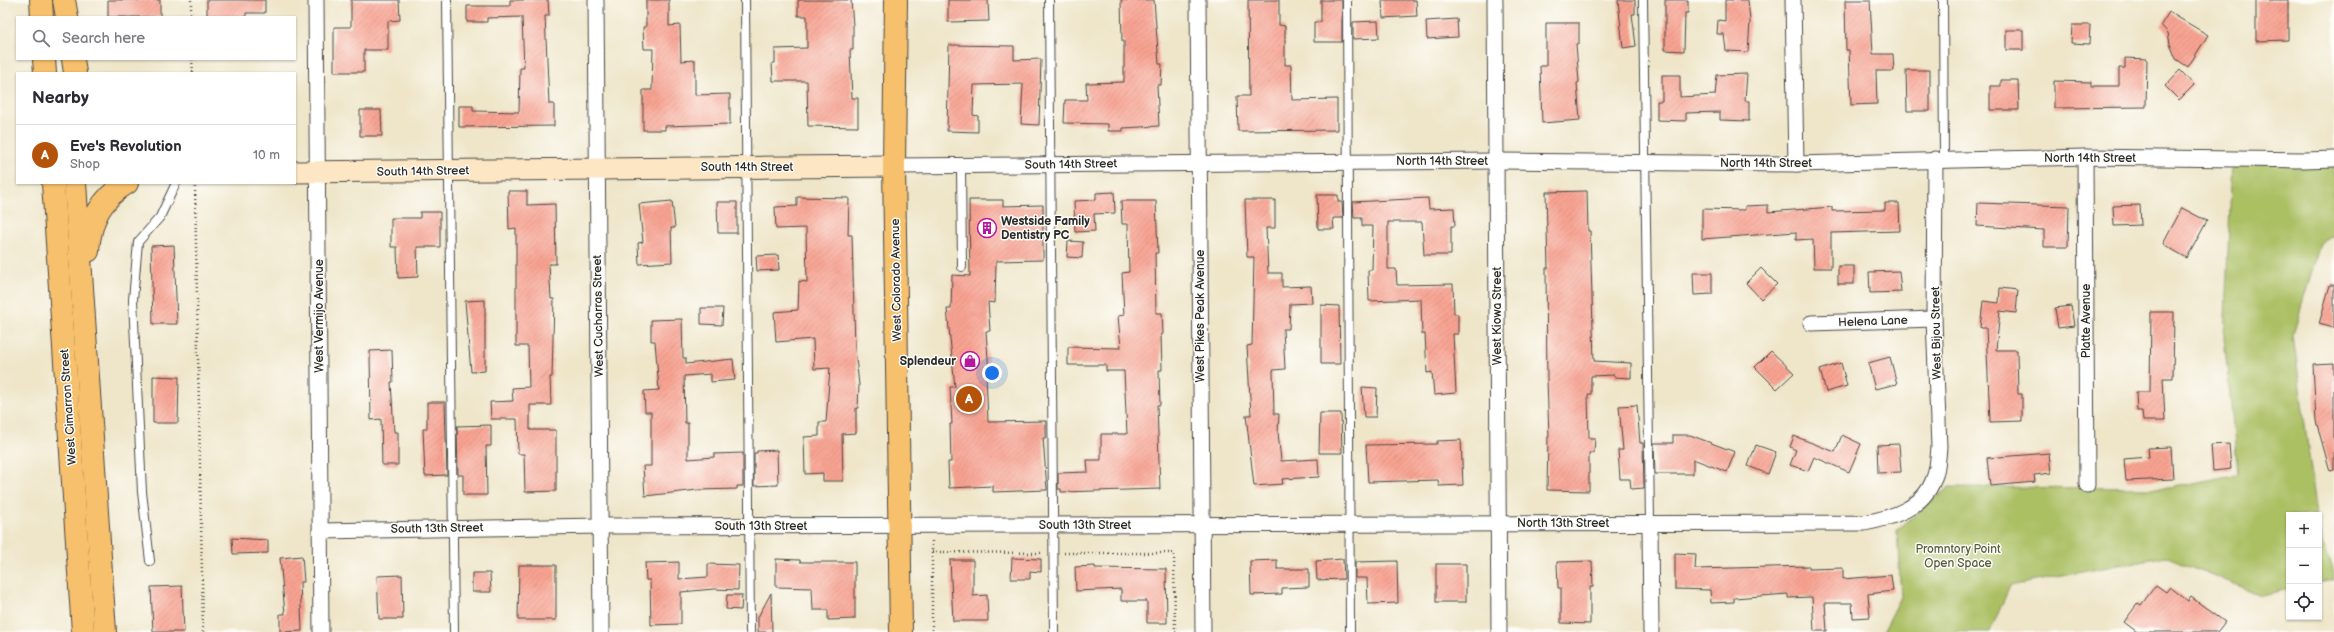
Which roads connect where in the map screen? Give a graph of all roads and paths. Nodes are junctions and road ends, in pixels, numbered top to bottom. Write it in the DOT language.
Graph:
graph roads {
  1 [pos="41,0"];
  2 [pos="64,0"];
  3 [pos="191,0"];
  4 [pos="316,0"];
  5 [pos="447,0"];
  6 [pos="596,0"];
  7 [pos="745,0"];
  8 [pos="896,0"];
  9 [pos="1049,0"];
  10 [pos="1198,0"];
  11 [pos="1347,0"];
  12 [pos="1495,0"];
  13 [pos="1643,0"];
  14 [pos="1793,0"];
  15 [pos="1943,0"];
  16 [pos="42,16"];
  17 [pos="66,16"];
  18 [pos="192,16"];
  19 [pos="44,60"];
  20 [pos="67,60"];
  21 [pos="73,60"];
  22 [pos="192,60"];
  23 [pos="45,72"];
  24 [pos="68,72"];
  25 [pos="75,72"];
  26 [pos="192,72"];
  27 [pos="2085,157"];
  28 [pos="1939,159"];
  29 [pos="2334,159"];
  30 [pos="1497,161"];
  31 [pos="1199,162"];
  32 [pos="1348,162"];
  33 [pos="1644,162"];
  34 [pos="1049,164"];
  35 [pos="1796,164"];
  36 [pos="961,165"];
  37 [pos="894,166"];
  38 [pos="747,167"];
  39 [pos="596,168"];
  40 [pos="449,170"];
  41 [pos="296,172"];
  42 [pos="318,172"];
  43 [pos="53,184"];
  44 [pos="75,184"];
  45 [pos="126,184"];
  46 [pos="176,184"];
  47 [pos="195,187"];
  48 [pos="962,267"];
  49 [pos="1934,319"];
  50 [pos="1811,323"];
  51 [pos="86,339"];
  52 [pos="2087,484"];
  53 [pos="1918,501"];
  54 [pos="1498,523"];
  55 [pos="1650,523"];
  56 [pos="1349,524"];
  57 [pos="1202,525"];
  58 [pos="601,526"];
  59 [pos="749,526"];
  60 [pos="900,526"];
  61 [pos="1053,526"];
  62 [pos="453,528"];
  63 [pos="320,531"];
  64 [pos="1053,553"];
  65 [pos="150,561"];
  66 [pos="83,632"];
  67 [pos="105,632"];
  68 [pos="204,632"];
  69 [pos="321,632"];
  70 [pos="454,632"];
  71 [pos="601,632"];
  72 [pos="750,632"];
  73 [pos="901,632"];
  74 [pos="932,632"];
  75 [pos="1054,632"];
  76 [pos="1174,632"];
  77 [pos="1203,632"];
  78 [pos="1350,632"];
  79 [pos="1499,632"];
  80 [pos="1651,632"];
  1 -- 16 [label="main road"];
  2 -- 17 [label="main road"];
  3 -- 18 [label="path"];
  4 -- 42 [label="street, West Vermijo Avenue"];
  5 -- 40 [label="lane"];
  6 -- 39 [label="street, West Cucharras Street"];
  7 -- 38 [label="lane"];
  8 -- 37 [label="main road, West Colorado Avenue"];
  9 -- 34 [label="lane"];
  10 -- 31 [label="street, West Pikes Peak Avenue"];
  11 -- 32 [label="lane"];
  12 -- 30 [label="street, West Kiowa Street"];
  13 -- 33 [label="lane"];
  14 -- 35 [label="street"];
  15 -- 28 [label="lane"];
  19 -- 23 [label="main road"];
  20 -- 24 [label="main road"];
  21 -- 25 [label="main road"];
  22 -- 26 [label="path"];
  27 -- 28 [label="street, North 14th Street"];
  27 -- 29 [label="street, North 14th Street"];
  27 -- 52 [label="street, Platte Avenue"];
  28 -- 35 [label="street, North 14th Street"];
  28 -- 49 [label="street, West Bijou Street"];
  30 -- 32 [label="street, North 14th Street"];
  30 -- 33 [label="street, North 14th Street"];
  30 -- 54 [label="street, West Kiowa Street"];
  31 -- 32 [label="street, North 14th Street"];
  31 -- 34 [label="street, South 14th Street"];
  31 -- 57 [label="street, West Pikes Peak Avenue"];
  32 -- 56 [label="lane"];
  33 -- 35 [label="street, North 14th Street"];
  33 -- 55 [label="lane"];
  34 -- 36 [label="street, South 14th Street"];
  34 -- 61 [label="lane"];
  36 -- 37 [label="street, South 14th Street"];
  36 -- 48 [label="lane"];
  37 -- 38 [label="street, South 14th Street"];
  37 -- 60 [label="main road, West Colorado Avenue"];
  38 -- 39 [label="street, South 14th Street"];
  38 -- 59 [label="lane"];
  39 -- 40 [label="street, South 14th Street"];
  39 -- 58 [label="street, West Cucharras Street"];
  40 -- 42 [label="street, South 14th Street"];
  40 -- 62 [label="lane"];
  41 -- 42 [label="street, South 14th Street"];
  42 -- 63 [label="street, West Vermijo Avenue"];
  43 -- 66 [label="main road, West Cimarron Street"];
  44 -- 51 [label="main road, West Cimarron Street"];
  45 -- 51 [label="main road"];
  46 -- 65 [label="lane"];
  47 -- 68 [label="path"];
  49 -- 50 [label="street, Helena Lane"];
  49 -- 53 [label="street, West Bijou Street"];
  51 -- 67 [label="main road, West Cimarron Street"];
  53 -- 55 [label="street, North 13th Street"];
  54 -- 55 [label="street, North 13th Street"];
  54 -- 56 [label="street, North 13th Street"];
  54 -- 79 [label="street, West Kiowa Street"];
  55 -- 80 [label="street"];
  56 -- 57 [label="street, North 13th Street"];
  56 -- 78 [label="lane"];
  57 -- 61 [label="street, South 13th Street"];
  57 -- 77 [label="street, West Pikes Peak Avenue"];
  58 -- 59 [label="street, South 13th Street"];
  58 -- 62 [label="street, South 13th Street"];
  58 -- 71 [label="street, West Cucharras Street"];
  59 -- 60 [label="street, South 13th Street"];
  59 -- 72 [label="lane"];
  60 -- 61 [label="street, South 13th Street"];
  60 -- 73 [label="main road, West Colorado Avenue"];
  61 -- 64 [label="lane"];
  62 -- 63 [label="street, South 13th Street"];
  62 -- 70 [label="lane"];
  63 -- 69 [label="street, West Vermijo Avenue"];
  64 -- 74 [label="path"];
  64 -- 75 [label="lane"];
  64 -- 76 [label="path"];
}
